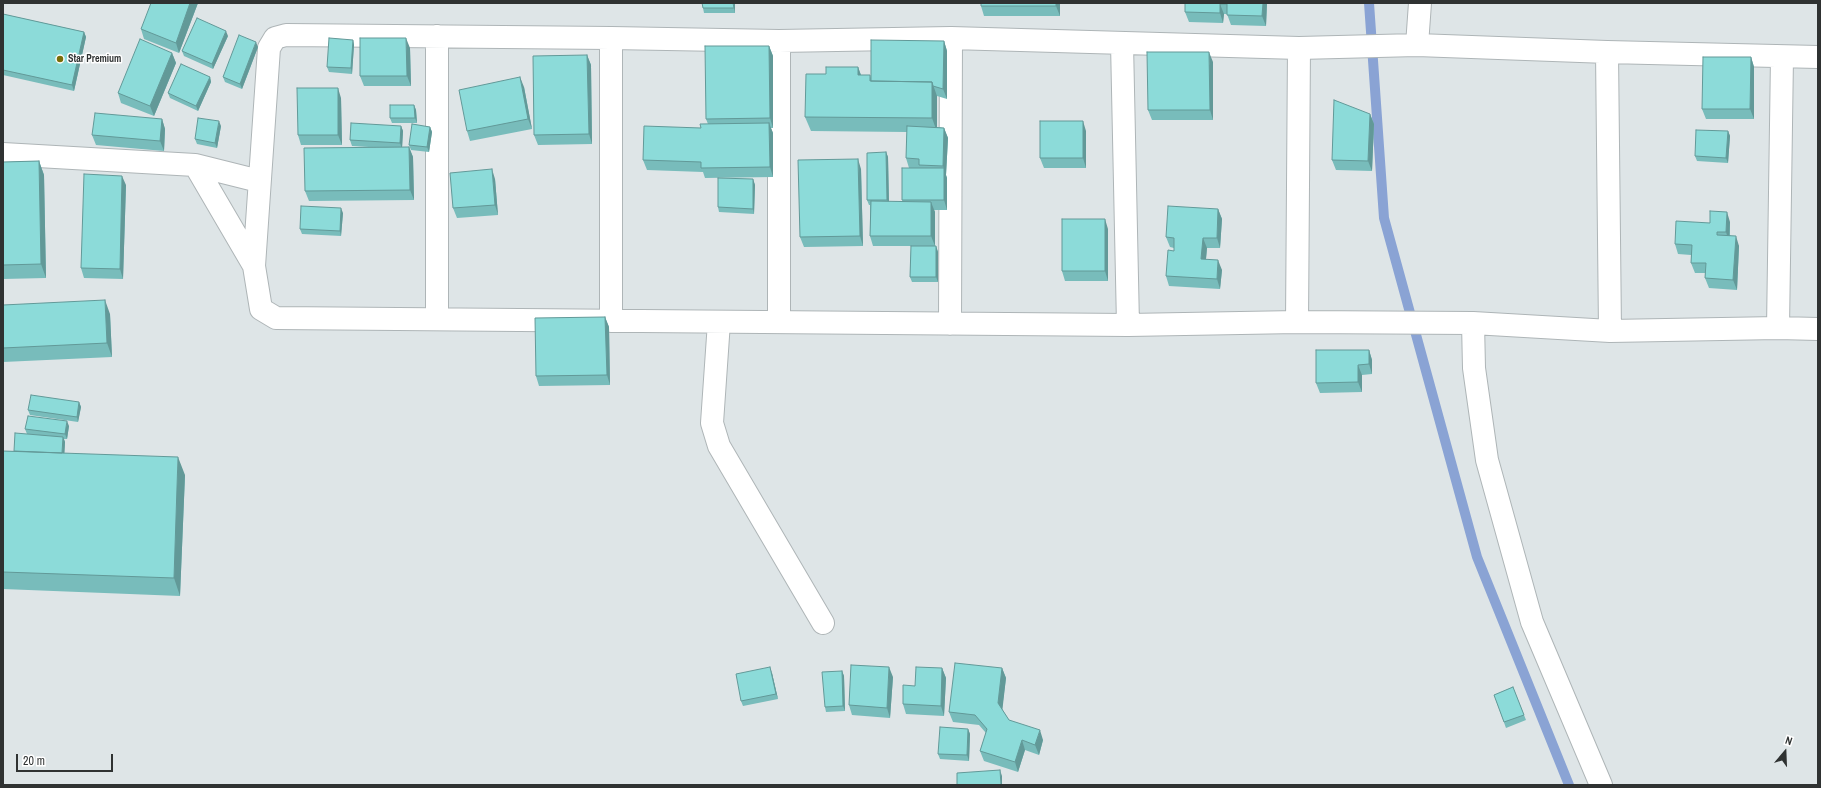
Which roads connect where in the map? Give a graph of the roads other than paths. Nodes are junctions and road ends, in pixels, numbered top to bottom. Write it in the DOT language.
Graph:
graph roads {
  1 [pos="1420,3"];
  2 [pos="437,36"];
  3 [pos="612,38"];
  4 [pos="951,38"];
  5 [pos="779,41"];
  6 [pos="1122,43"];
  7 [pos="1417,45"];
  8 [pos="1299,48"];
  9 [pos="1607,52"];
  10 [pos="1782,57"];
  11 [pos="1818,57"];
  12 [pos="3,154"];
  13 [pos="195,165"];
  14 [pos="259,181"];
  15 [pos="254,266"];
  16 [pos="437,319"];
  17 [pos="611,321"];
  18 [pos="719,322"];
  19 [pos="779,322"];
  20 [pos="1297,322"];
  21 [pos="1473,323"];
  22 [pos="950,324"];
  23 [pos="1128,325"];
  24 [pos="1778,328"];
  25 [pos="1818,329"];
  26 [pos="1610,331"];
  27 [pos="823,623"];
  28 [pos="1601,785"];
  1 -- 7 [label="street"];
  2 -- 3 [label="street"];
  2 -- 14 [label="street"];
  2 -- 16 [label="street"];
  3 -- 5 [label="street"];
  3 -- 17 [label="street"];
  4 -- 5 [label="street"];
  4 -- 6 [label="street"];
  4 -- 22 [label="street"];
  5 -- 19 [label="street"];
  6 -- 8 [label="street"];
  6 -- 23 [label="street"];
  7 -- 8 [label="street"];
  7 -- 9 [label="street"];
  8 -- 20 [label="street"];
  9 -- 10 [label="street"];
  9 -- 26 [label="street"];
  10 -- 11 [label="street"];
  10 -- 24 [label="street"];
  12 -- 13 [label="street"];
  13 -- 14 [label="street"];
  13 -- 15 [label="street"];
  14 -- 15 [label="street"];
  15 -- 16 [label="street"];
  16 -- 17 [label="street"];
  17 -- 18 [label="street"];
  18 -- 19 [label="street"];
  18 -- 27 [label="street"];
  19 -- 22 [label="street"];
  20 -- 21 [label="street"];
  20 -- 23 [label="street"];
  21 -- 26 [label="street"];
  21 -- 28 [label="street"];
  22 -- 23 [label="street"];
  24 -- 25 [label="street"];
  24 -- 26 [label="street"];
}
